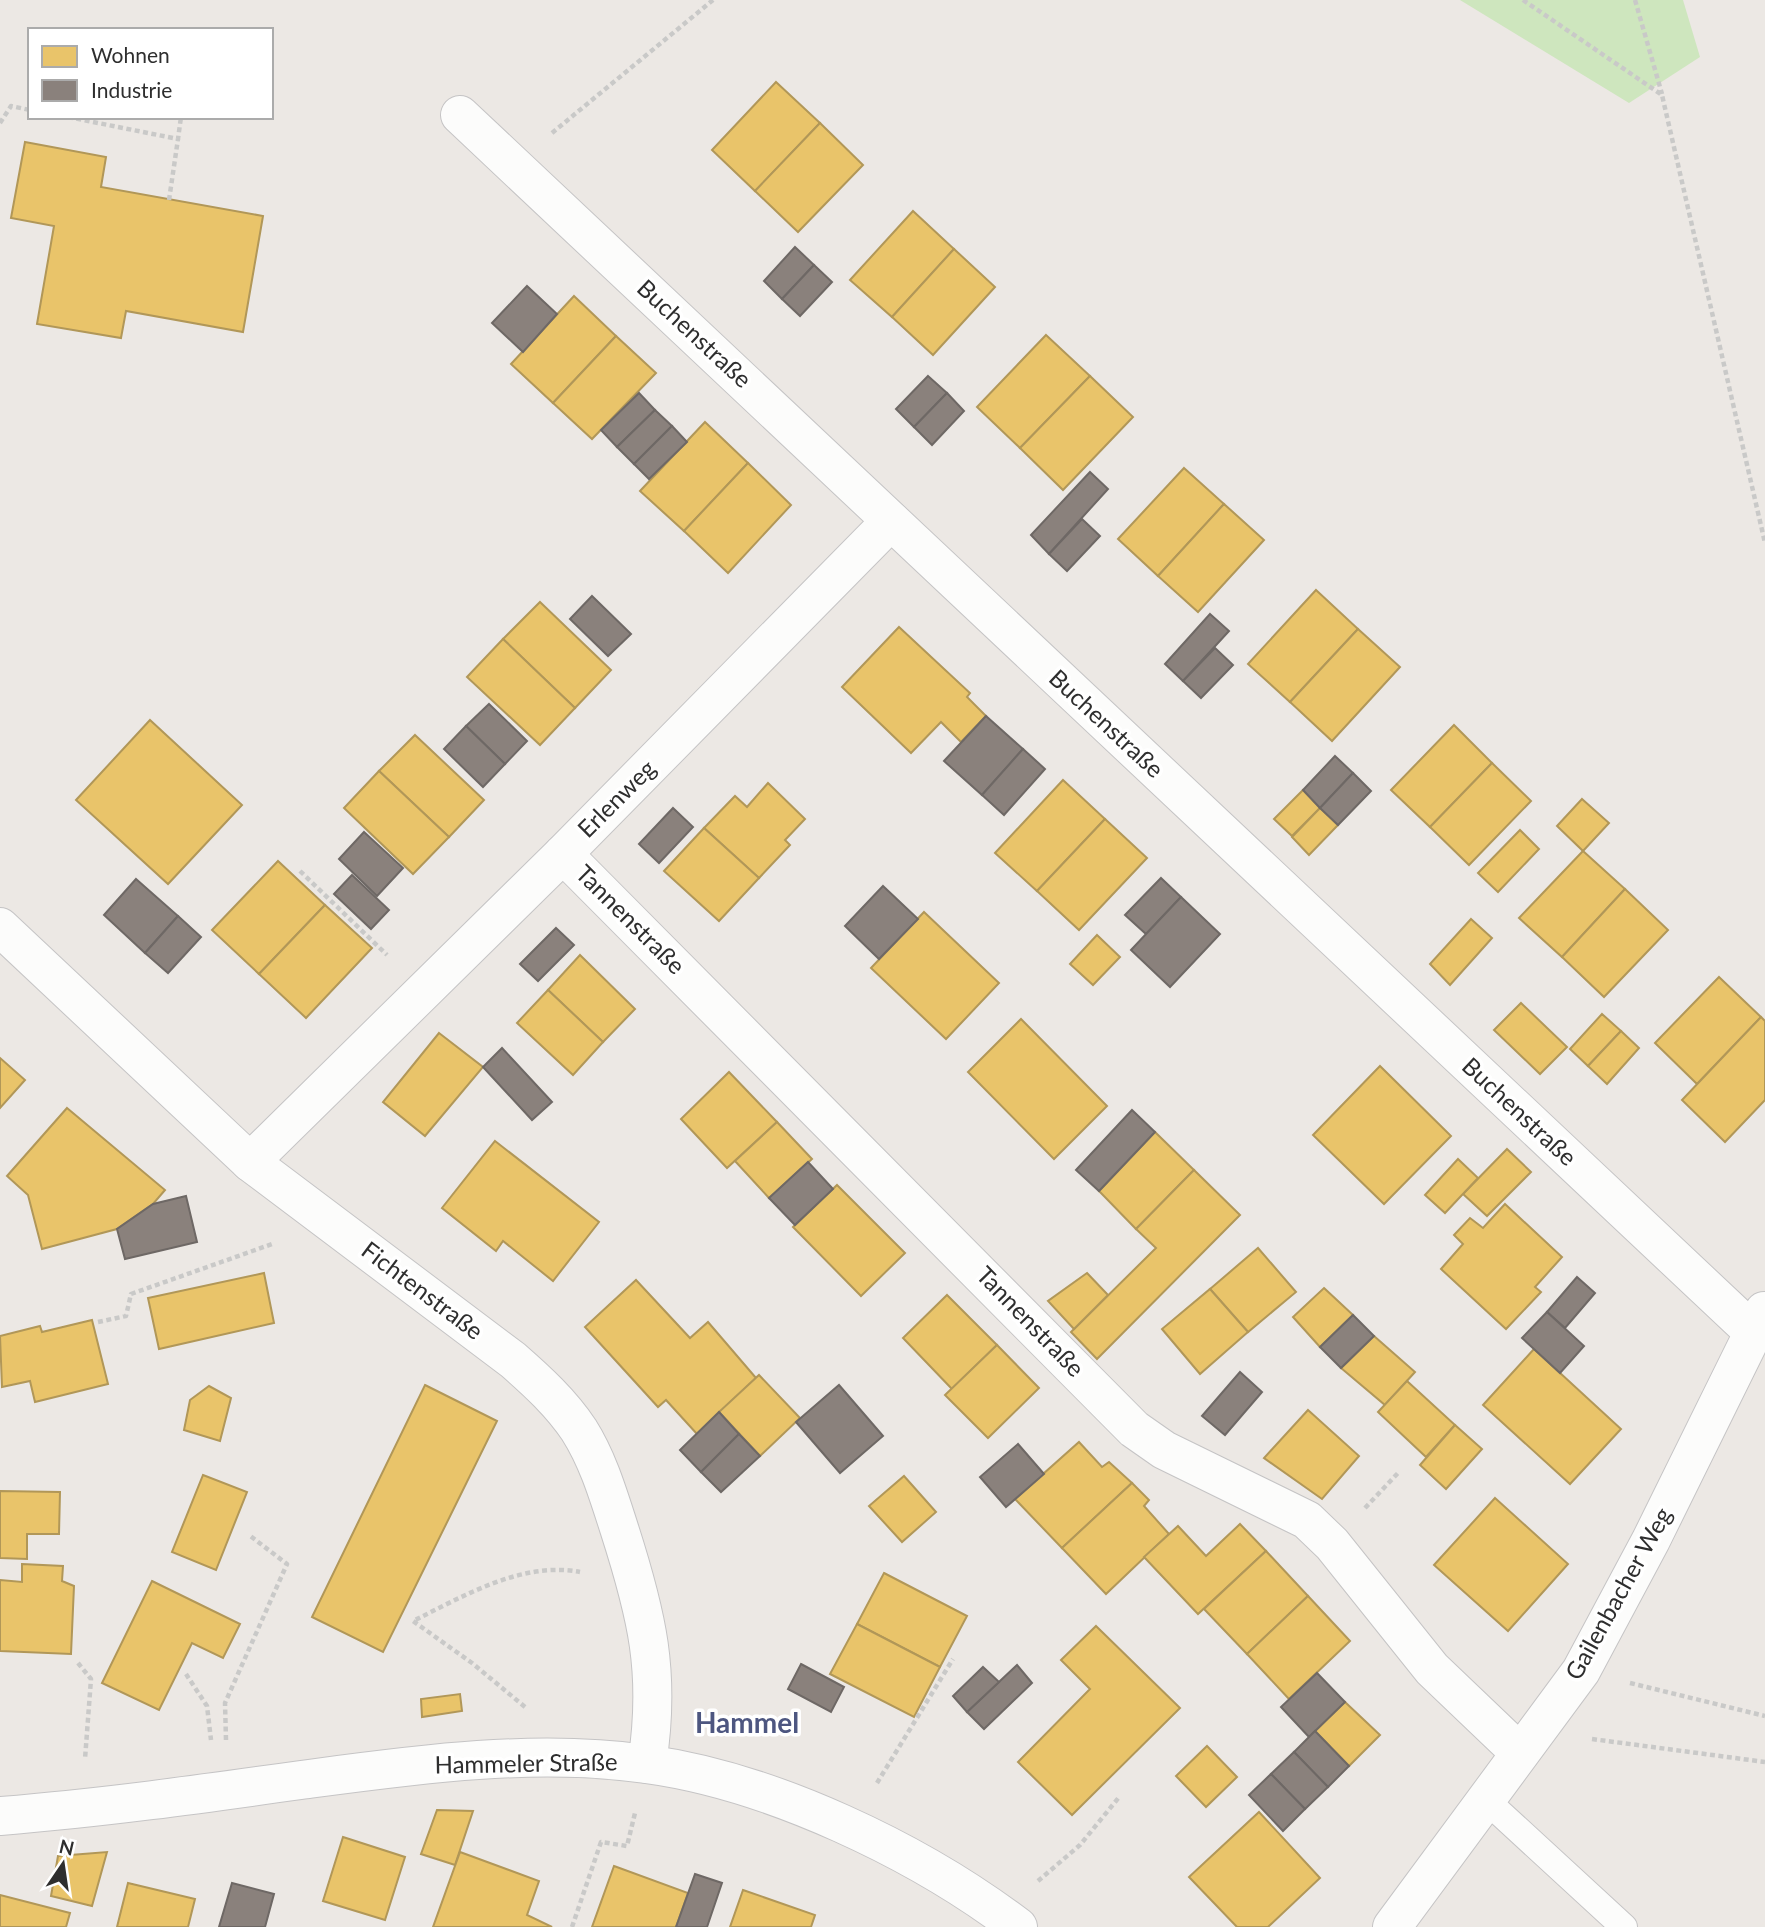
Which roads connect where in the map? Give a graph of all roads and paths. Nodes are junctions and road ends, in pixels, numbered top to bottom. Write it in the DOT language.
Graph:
graph roads {
  1 [pos="713,0"];
  2 [pos="1523,0"];
  3 [pos="1635,0"];
  4 [pos="1662,95"];
  5 [pos="28,110"];
  6 [pos="460,115"];
  7 [pos="78,119"];
  8 [pos="181,119"];
  9 [pos="0,122"];
  10 [pos="178,139"];
  11 [pos="512,166"];
  12 [pos="169,200"];
  13 [pos="891,521"];
  14 [pos="1765,542"];
  15 [pos="563,854"];
  16 [pos="300,871"];
  17 [pos="0,927"];
  18 [pos="423,990"];
  19 [pos="250,1162"];
  20 [pos="332,1223"];
  21 [pos="1759,1321"];
  22 [pos="98,1322"];
  23 [pos="249,1535"];
  24 [pos="636,1582"];
  25 [pos="953,1659"];
  26 [pos="78,1663"];
  27 [pos="1581,1671"];
  28 [pos="186,1674"];
  29 [pos="1765,1716"];
  30 [pos="211,1737"];
  31 [pos="84,1738"];
  32 [pos="1527,1742"];
  33 [pos="587,1759"];
  34 [pos="1765,1762"];
  35 [pos="647,1764"];
  36 [pos="227,1790"];
  37 [pos="1120,1796"];
  38 [pos="1487,1801"];
  39 [pos="0,1816"];
  40 [pos="849,1828"];
  41 [pos="622,1845"];
  42 [pos="1009,1920"];
  43 [pos="572,1927"];
  44 [pos="1392,1927"];
  45 [pos="1624,1927"];
  1 -- 11 [label="path"];
  2 -- 4 [label="path"];
  3 -- 4 [label="path"];
  4 -- 14 [label="path"];
  5 -- 9 [label="path"];
  6 -- 11 [label="street, Buchenstraße"];
  7 -- 10 [label="path"];
  8 -- 10 [label="path"];
  10 -- 12 [label="path"];
  11 -- 13 [label="street, Buchenstraße"];
  13 -- 15 [label="street, Erlenweg"];
  13 -- 21 [label="street, Buchenstraße"];
  15 -- 18 [label="street, Erlenweg"];
  15 -- 32 [label="street, Tannenstraße"];
  16 -- 18 [label="path"];
  17 -- 19 [label="street, Fichtenstraße"];
  18 -- 19 [label="street, Erlenweg"];
  19 -- 20 [label="street, Fichtenstraße"];
  20 -- 22 [label="path"];
  20 -- 24 [label="street, Fichtenstraße"];
  21 -- 27 [label="street, Gailenbacher Weg"];
  23 -- 36 [label="path"];
  24 -- 33 [label="path"];
  24 -- 35 [label="street, Fichtenstraße"];
  25 -- 40 [label="path"];
  26 -- 31 [label="path"];
  27 -- 29 [label="path"];
  27 -- 32 [label="street, Gailenbacher Weg"];
  28 -- 30 [label="path"];
  32 -- 34 [label="path"];
  32 -- 38 [label="street, Gailenbacher Weg"];
  33 -- 35 [label="street, Hammeler Straße"];
  33 -- 36 [label="street, Hammeler Straße"];
  35 -- 40 [label="street, Hammeler Straße"];
  36 -- 39 [label="street, Hammeler Straße"];
  37 -- 42 [label="path"];
  38 -- 44 [label="street, Gailenbacher Weg"];
  38 -- 45 [label="lane"];
  40 -- 42 [label="street, Hammeler Straße"];
  41 -- 43 [label="path"];
}
